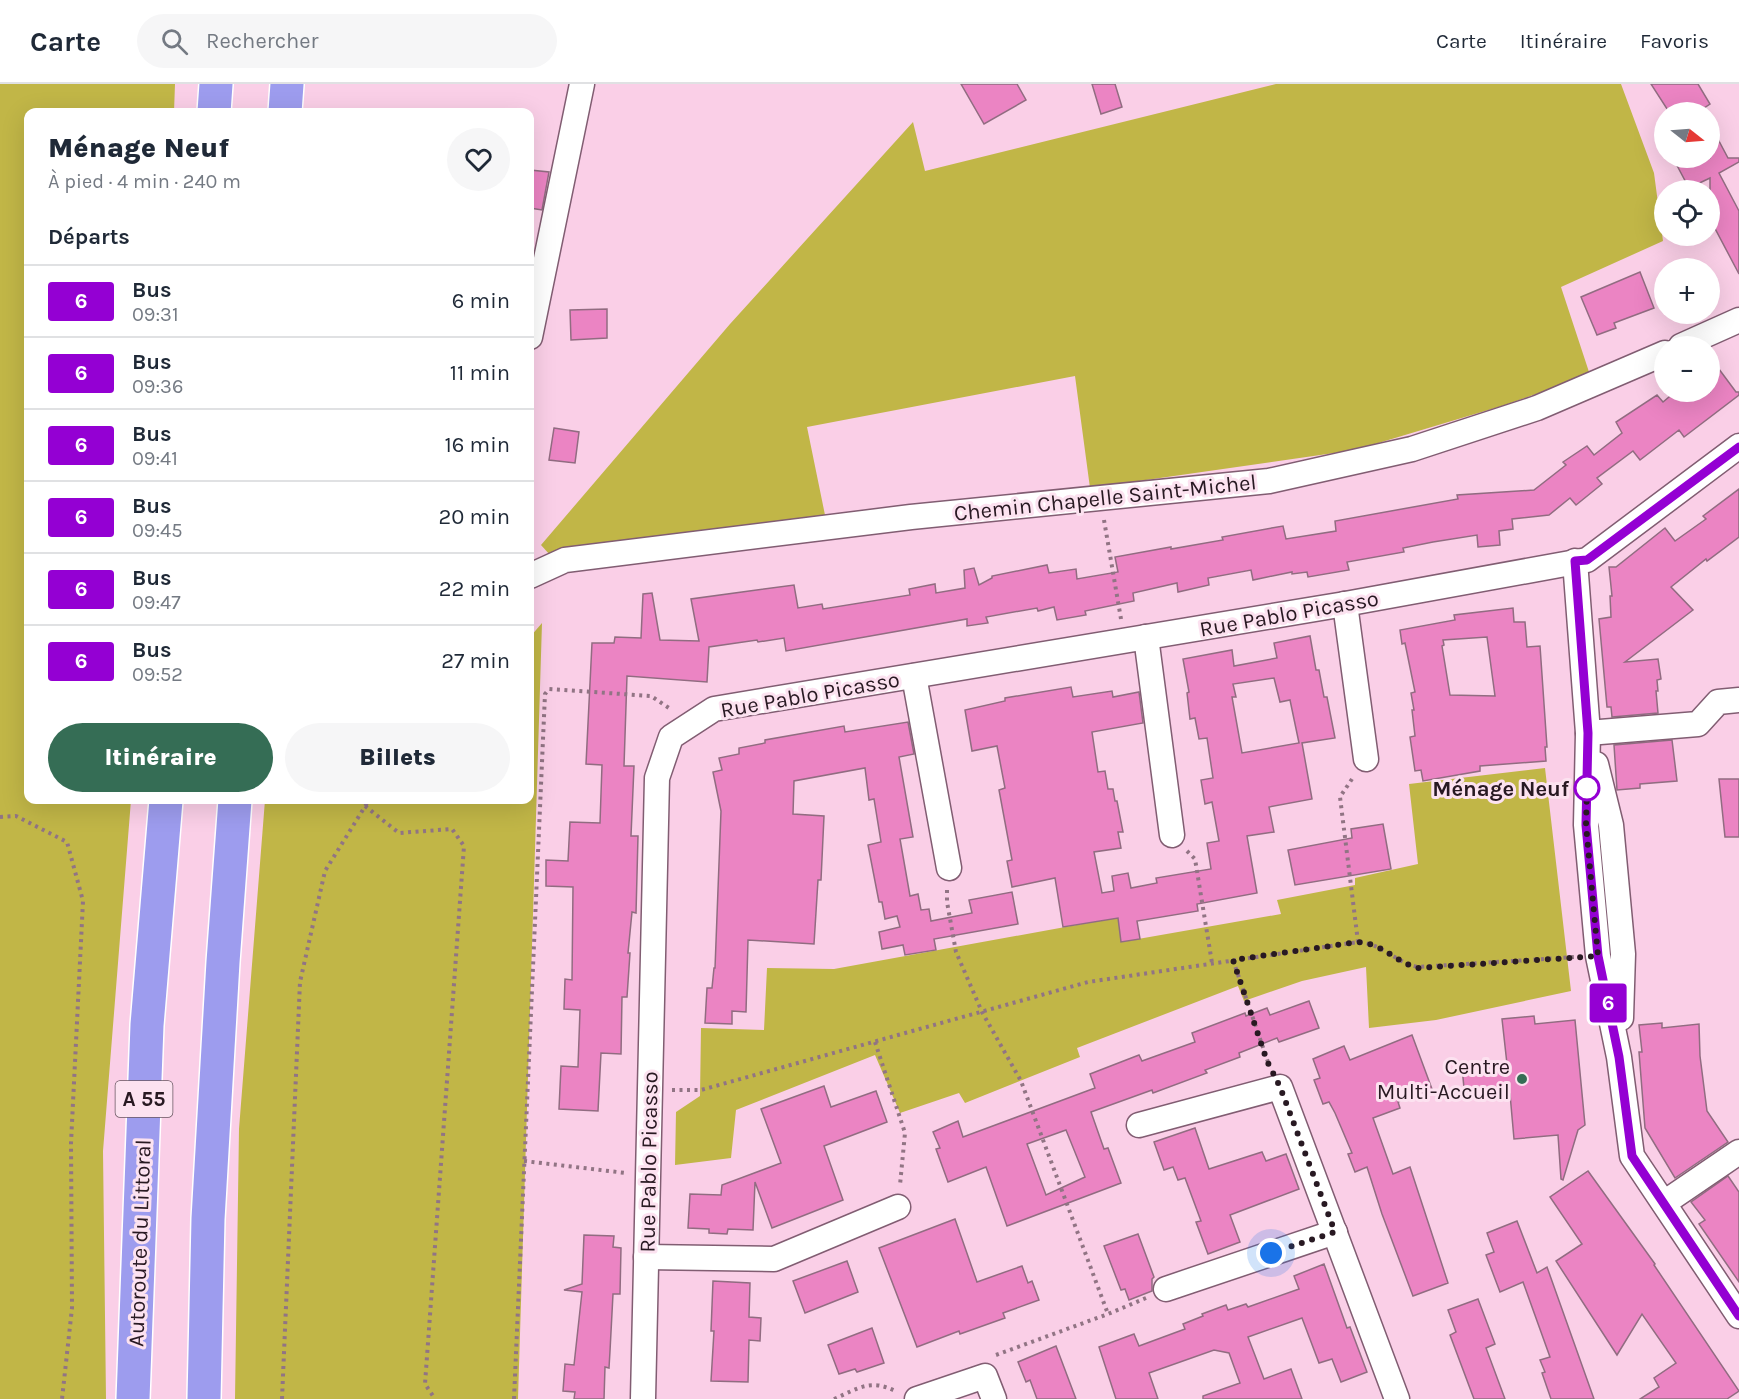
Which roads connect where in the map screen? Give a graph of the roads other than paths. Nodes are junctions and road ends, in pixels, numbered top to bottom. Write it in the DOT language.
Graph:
graph roads {
  1 [pos="216,84"];
  2 [pos="286,84"];
  3 [pos="582,84"];
  4 [pos="214,108"];
  5 [pos="285,108"];
  6 [pos="534,318"];
  7 [pos="1739,320"];
  8 [pos="1704,336"];
  9 [pos="1654,358"];
  10 [pos="1739,446"];
  11 [pos="1575,561"];
  12 [pos="534,574"];
  13 [pos="1345,604"];
  14 [pos="1135,639"];
  15 [pos="914,676"];
  16 [pos="1739,700"];
  17 [pos="1588,733"];
  18 [pos="1366,759"];
  19 [pos="166,804"];
  20 [pos="235,804"];
  21 [pos="1172,835"];
  22 [pos="949,868"];
  23 [pos="1619,1057"];
  24 [pos="1139,1125"];
  25 [pos="1739,1152"];
  26 [pos="1664,1203"];
  27 [pos="898,1207"];
  28 [pos="1335,1232"];
  29 [pos="646,1257"];
  30 [pos="1166,1289"];
  31 [pos="1739,1316"];
  32 [pos="909,1397"];
  33 [pos="133,1399"];
  34 [pos="204,1399"];
  35 [pos="643,1399"];
  36 [pos="994,1399"];
  37 [pos="1396,1399"];
  1 -- 4 [label="highway"];
  2 -- 5 [label="highway"];
  3 -- 6 [label="street"];
  7 -- 8 [label="street"];
  9 -- 12 [label="street, Chemin Chapelle Saint-Michel"];
  10 -- 11 [label="street, Rue Pablo Picasso"];
  11 -- 13 [label="street, Rue Pablo Picasso"];
  11 -- 17 [label="street"];
  13 -- 14 [label="street, Rue Pablo Picasso"];
  13 -- 18 [label="street"];
  14 -- 15 [label="street, Rue Pablo Picasso"];
  14 -- 21 [label="street"];
  15 -- 22 [label="street"];
  15 -- 29 [label="street, Rue Pablo Picasso"];
  16 -- 17 [label="street"];
  17 -- 23 [label="street"];
  17 -- 23 [label="street"];
  19 -- 33 [label="highway, Autoroute du Littoral / A 55"];
  20 -- 34 [label="highway"];
  23 -- 26 [label="street"];
  24 -- 28 [label="street"];
  25 -- 26 [label="street"];
  26 -- 31 [label="street"];
  27 -- 29 [label="street"];
  28 -- 30 [label="street"];
  28 -- 37 [label="street"];
  29 -- 35 [label="street, Rue Pablo Picasso"];
  32 -- 36 [label="street"];
}
